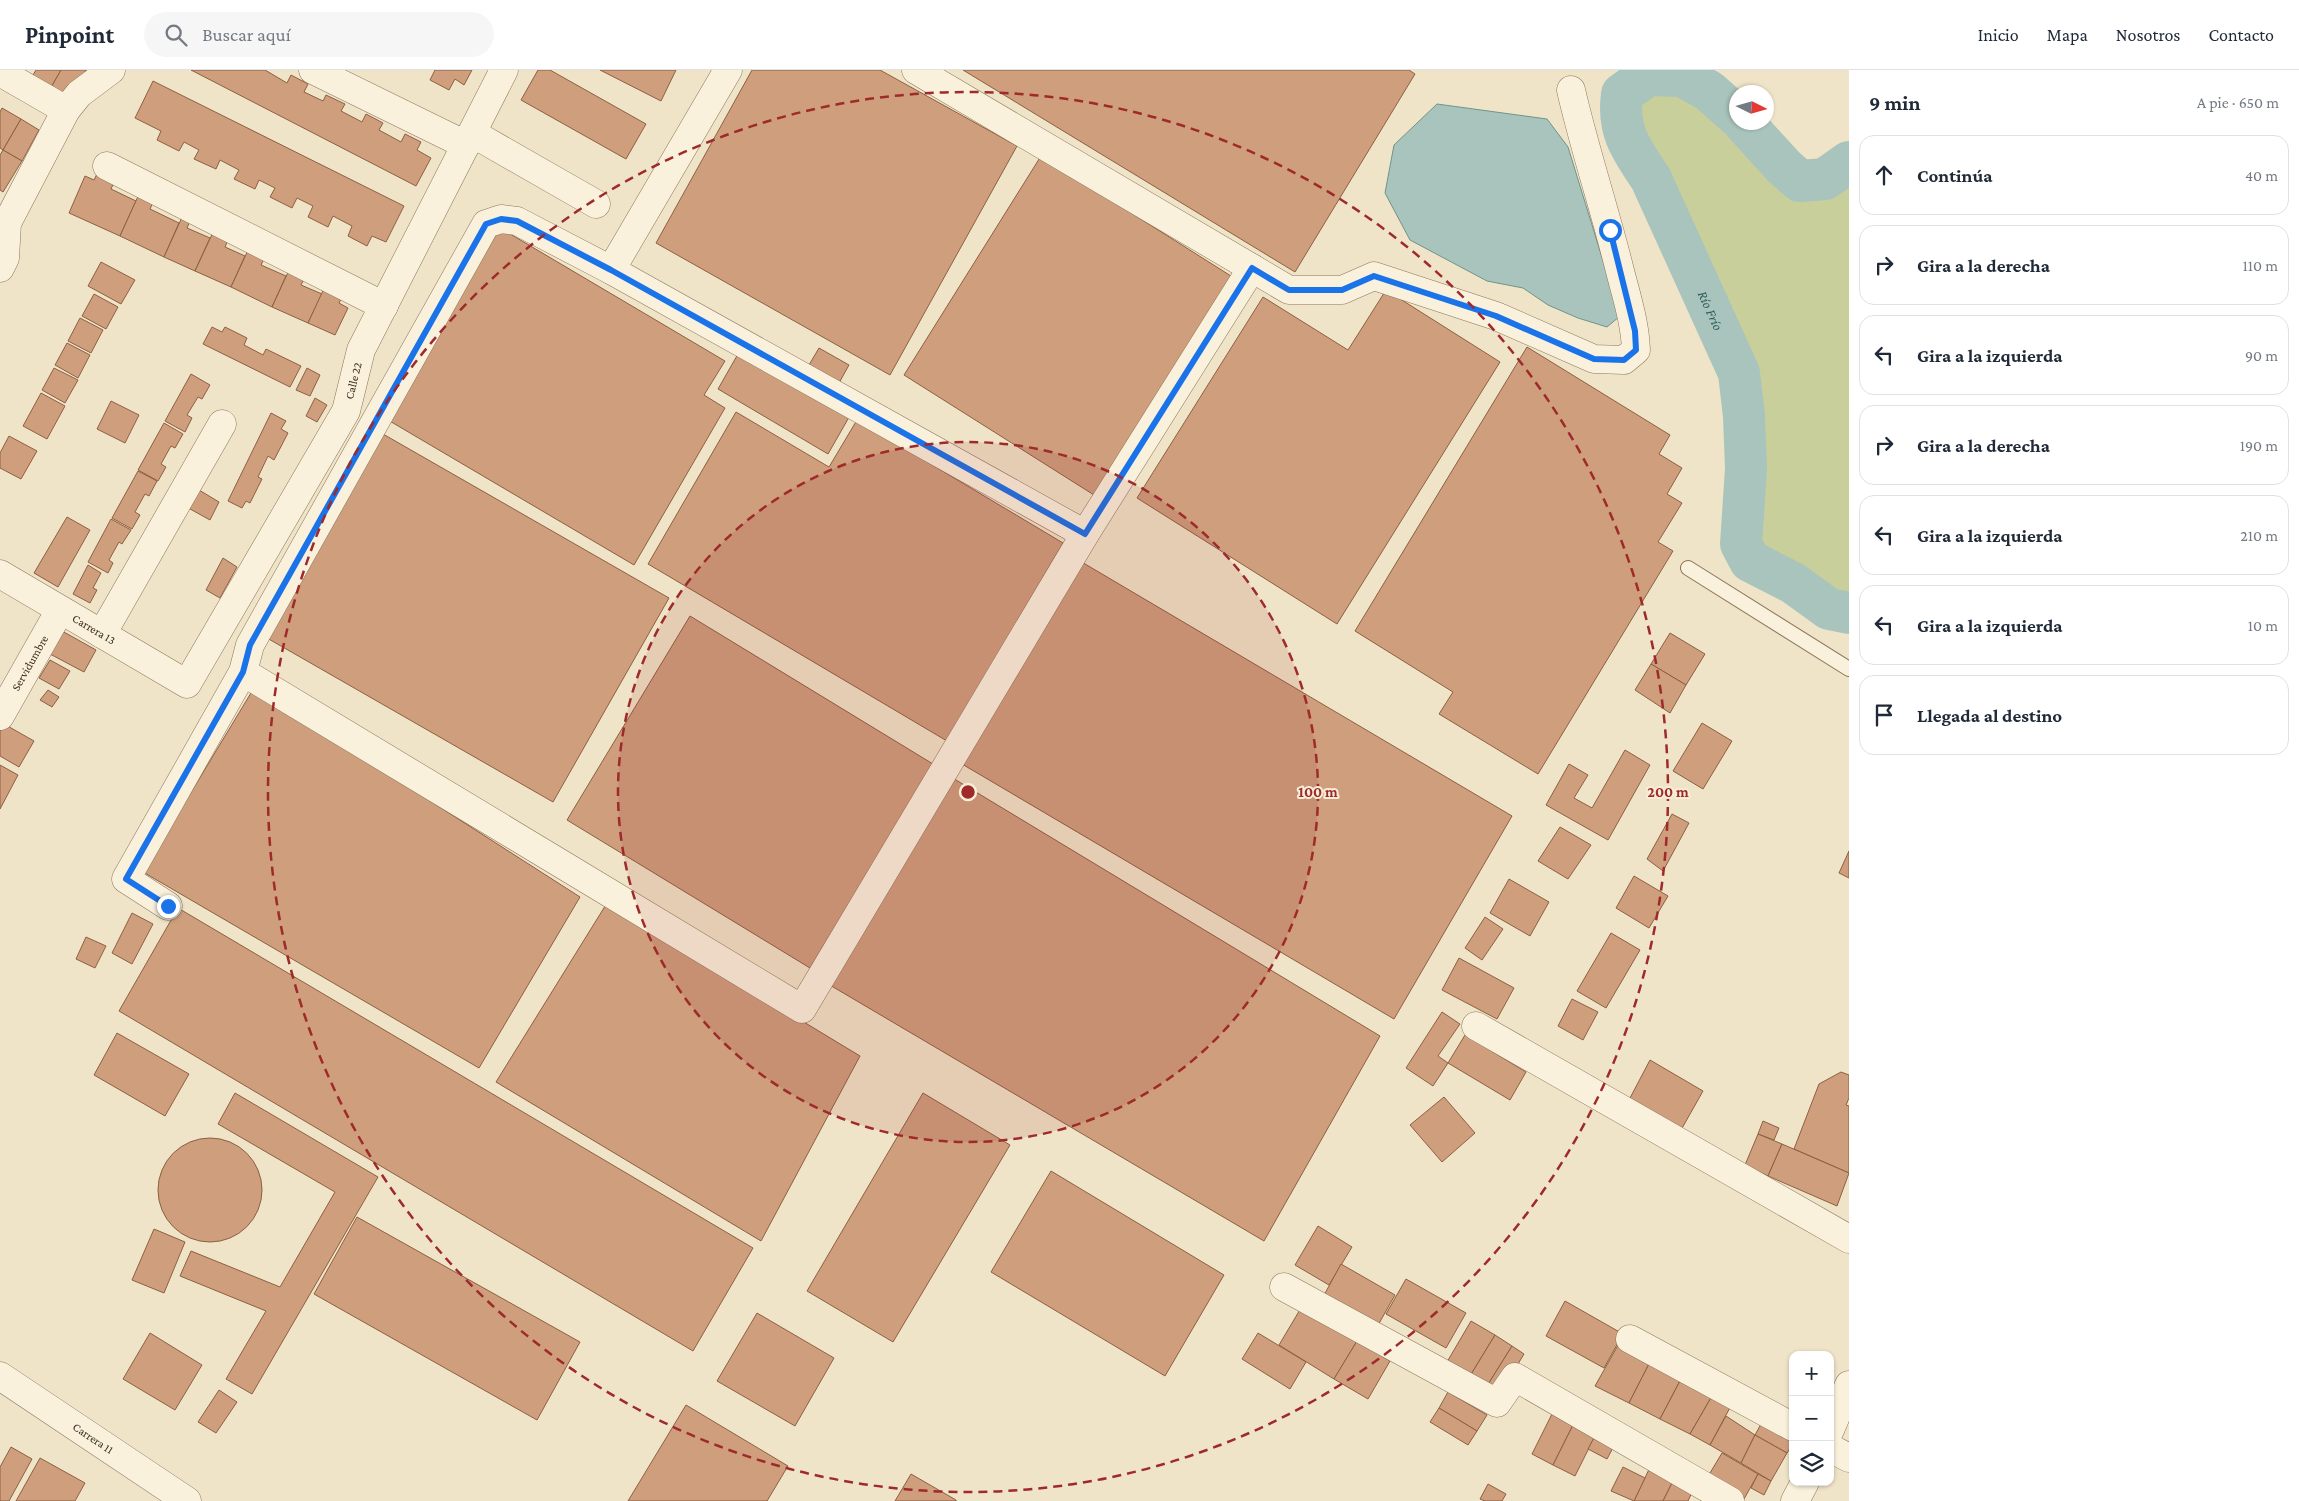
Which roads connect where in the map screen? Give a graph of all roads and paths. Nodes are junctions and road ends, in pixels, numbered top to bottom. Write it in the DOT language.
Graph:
graph roads {
  1 [pos="111,70"];
  2 [pos="313,70"];
  3 [pos="504,70"];
  4 [pos="728,70"];
  5 [pos="916,70"];
  6 [pos="0,72"];
  7 [pos="1571,90"];
  8 [pos="66,110"];
  9 [pos="469,139"];
  10 [pos="107,166"];
  11 [pos="596,204"];
  12 [pos="3,232"];
  13 [pos="0,268"];
  14 [pos="1252,268"];
  15 [pos="611,270"];
  16 [pos="384,306"];
  17 [pos="222,424"];
  18 [pos="1085,534"];
  19 [pos="1688,568"];
  20 [pos="0,574"];
  21 [pos="60,610"];
  22 [pos="102,634"];
  23 [pos="1849,669"];
  24 [pos="243,672"];
  25 [pos="187,684"];
  26 [pos="0,716"];
  27 [pos="168,906"];
  28 [pos="1476,1026"];
  29 [pos="1849,1239"];
  30 [pos="1284,1287"];
  31 [pos="1630,1339"];
  32 [pos="0,1376"];
  33 [pos="1849,1385"];
  34 [pos="1834,1421"];
  35 [pos="1789,1425"];
  36 [pos="1834,1450"];
  37 [pos="1849,1458"];
  38 [pos="1802,1486"];
  39 [pos="187,1501"];
  40 [pos="1730,1501"];
  41 [pos="1795,1501"];
  1 -- 8 [label="street"];
  2 -- 9 [label="street"];
  3 -- 9 [label="street, Calle 22"];
  4 -- 15 [label="street"];
  5 -- 14 [label="street"];
  6 -- 8 [label="street"];
  7 -- 14 [label="street"];
  8 -- 12 [label="street"];
  9 -- 11 [label="street"];
  9 -- 16 [label="street, Calle 22"];
  10 -- 16 [label="street"];
  12 -- 13 [label="street"];
  14 -- 18 [label="street"];
  15 -- 18 [label="street"];
  15 -- 24 [label="street"];
  16 -- 25 [label="street, Calle 22"];
  17 -- 22 [label="street"];
  18 -- 24 [label="street"];
  19 -- 23 [label="lane"];
  20 -- 21 [label="street, Carrera 13"];
  21 -- 22 [label="street, Carrera 13"];
  21 -- 26 [label="street, Servidumbre"];
  22 -- 25 [label="street, Carrera 13"];
  24 -- 27 [label="street"];
  28 -- 29 [label="street"];
  30 -- 40 [label="street"];
  31 -- 35 [label="street"];
  32 -- 39 [label="street, Carrera 11"];
  33 -- 34 [label="street"];
  36 -- 37 [label="street"];
  38 -- 41 [label="street"];
}
